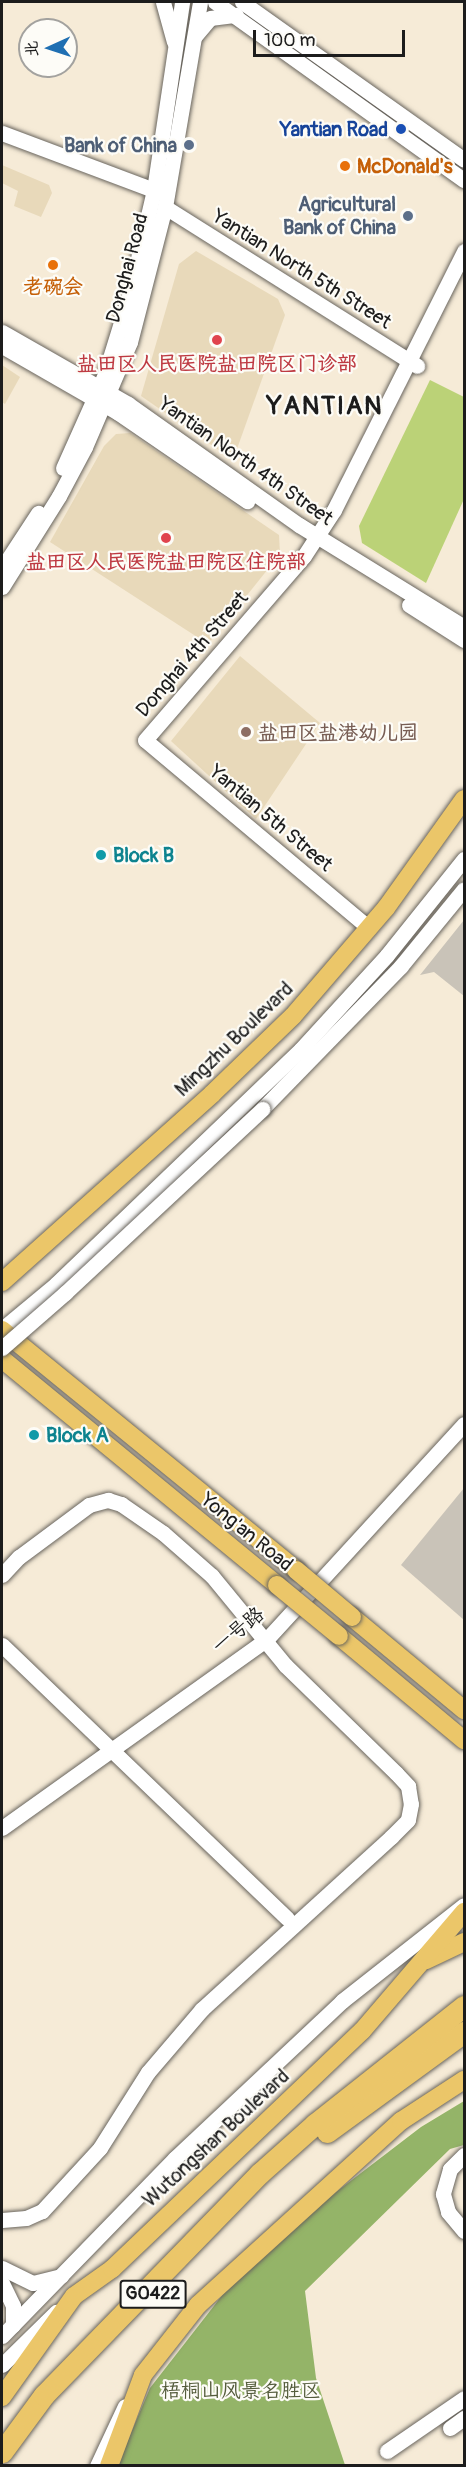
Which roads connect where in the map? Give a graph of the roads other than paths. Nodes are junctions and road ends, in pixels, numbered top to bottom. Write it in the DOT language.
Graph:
graph roads {
  1 [pos="163,2"];
  2 [pos="182,2"];
  3 [pos="200,2"];
  4 [pos="215,2"];
  5 [pos="239,8"];
  6 [pos="192,41"];
  7 [pos="174,44"];
  8 [pos="2,133"];
  9 [pos="465,160"];
  10 [pos="465,180"];
  11 [pos="154,190"];
  12 [pos="165,207"];
  13 [pos="465,251"];
  14 [pos="465,273"];
  15 [pos="2,332"];
  16 [pos="2,346"];
  17 [pos="413,364"];
  18 [pos="102,396"];
  19 [pos="318,543"];
  20 [pos="2,568"];
  21 [pos="2,587"];
  22 [pos="465,627"];
  23 [pos="465,640"];
  24 [pos="149,743"];
  25 [pos="465,799"];
  26 [pos="465,818"];
  27 [pos="465,859"];
  28 [pos="465,889"];
  29 [pos="369,928"];
  30 [pos="257,1103"];
  31 [pos="2,1282"];
  32 [pos="2,1298"];
  33 [pos="2,1329"];
  34 [pos="2,1348"];
  35 [pos="2,1359"];
  36 [pos="465,1424"];
  37 [pos="2,1575"];
  38 [pos="266,1640"];
  39 [pos="2,1645"];
  40 [pos="465,1710"];
  41 [pos="465,1740"];
  42 [pos="110,1749"];
  43 [pos="2,1828"];
  44 [pos="465,1905"];
  45 [pos="465,1912"];
  46 [pos="287,1918"];
  47 [pos="465,1942"];
  48 [pos="424,1961"];
  49 [pos="465,2006"];
  50 [pos="465,2032"];
  51 [pos="465,2080"];
  52 [pos="317,2131"];
  53 [pos="465,2156"];
  54 [pos="2,2220"];
  55 [pos="465,2231"];
  56 [pos="2,2268"];
  57 [pos="64,2275"];
  58 [pos="2,2283"];
  59 [pos="74,2296"];
  60 [pos="13,2325"];
  61 [pos="2,2336"];
  62 [pos="2,2365"];
  63 [pos="143,2375"];
  64 [pos="2,2397"];
  65 [pos="465,2398"];
  66 [pos="465,2418"];
  67 [pos="450,2428"];
  68 [pos="387,2451"];
  69 [pos="2,2452"];
  70 [pos="4,2466"];
  71 [pos="97,2466"];
  72 [pos="109,2466"];
  1 -- 7 [label="street"];
  2 -- 7 [label="street, Donghai Road"];
  3 -- 6 [label="street, Donghai Road"];
  4 -- 5 [label="street"];
  5 -- 6 [label="street"];
  5 -- 9 [label="street"];
  5 -- 10 [label="street"];
  6 -- 12 [label="street, Donghai Road"];
  7 -- 11 [label="street, Donghai Road"];
  8 -- 11 [label="street"];
  11 -- 18 [label="street, Donghai Road"];
  12 -- 17 [label="street, Yantian North 5th Street"];
  12 -- 18 [label="street, Donghai Road"];
  13 -- 17 [label="street, Donghai 4th Street"];
  14 -- 17 [label="street, Donghai 4th Street"];
  15 -- 18 [label="street, Yantian North 4th Street"];
  16 -- 18 [label="street, Yantian North 4th Street"];
  17 -- 19 [label="street, Donghai 4th Street"];
  18 -- 19 [label="street, Yantian North 4th Street"];
  18 -- 20 [label="street, Donghai Road"];
  18 -- 21 [label="street, Donghai Road"];
  19 -- 22 [label="street, Yantian North 4th Street"];
  19 -- 23 [label="street, Yantian North 4th Street"];
  19 -- 24 [label="street, Donghai 4th Street"];
  24 -- 29 [label="street, Yantian 5th Street"];
  25 -- 29 [label="main road, Mingzhu Boulevard"];
  26 -- 32 [label="main road, Mingzhu Boulevard"];
  27 -- 30 [label="street"];
  28 -- 30 [label="street"];
  29 -- 31 [label="main road, Mingzhu Boulevard"];
  30 -- 33 [label="street"];
  30 -- 34 [label="street, bridge"];
  33 -- 40 [label="main road, Yong'an Road, bridge"];
  35 -- 41 [label="main road, Yong'an Road, bridge"];
  36 -- 38 [label="street, 一号路"];
  37 -- 38 [label="street"];
  38 -- 42 [label="street, 一号路"];
  38 -- 54 [label="street"];
  39 -- 42 [label="street"];
  42 -- 43 [label="street, 一号路"];
  42 -- 46 [label="street"];
  44 -- 57 [label="street, Wutongshan Boulevard"];
  45 -- 48 [label="main road, Wutongshan Boulevard"];
  47 -- 48 [label="main road"];
  48 -- 59 [label="main road, Wutongshan Boulevard"];
  49 -- 52 [label="highway, G0422"];
  50 -- 52 [label="highway, G0422"];
  51 -- 63 [label="main road"];
  52 -- 69 [label="highway, G0422"];
  52 -- 70 [label="highway, G0422"];
  53 -- 55 [label="street"];
  56 -- 57 [label="street"];
  57 -- 60 [label="street, Wutongshan Boulevard"];
  58 -- 60 [label="street"];
  59 -- 62 [label="street"];
  59 -- 64 [label="main road, Wutongshan Boulevard"];
  60 -- 61 [label="street, Wutongshan Boulevard"];
  63 -- 71 [label="street"];
  63 -- 72 [label="main road"];
  65 -- 68 [label="street"];
  66 -- 67 [label="street"];
}
